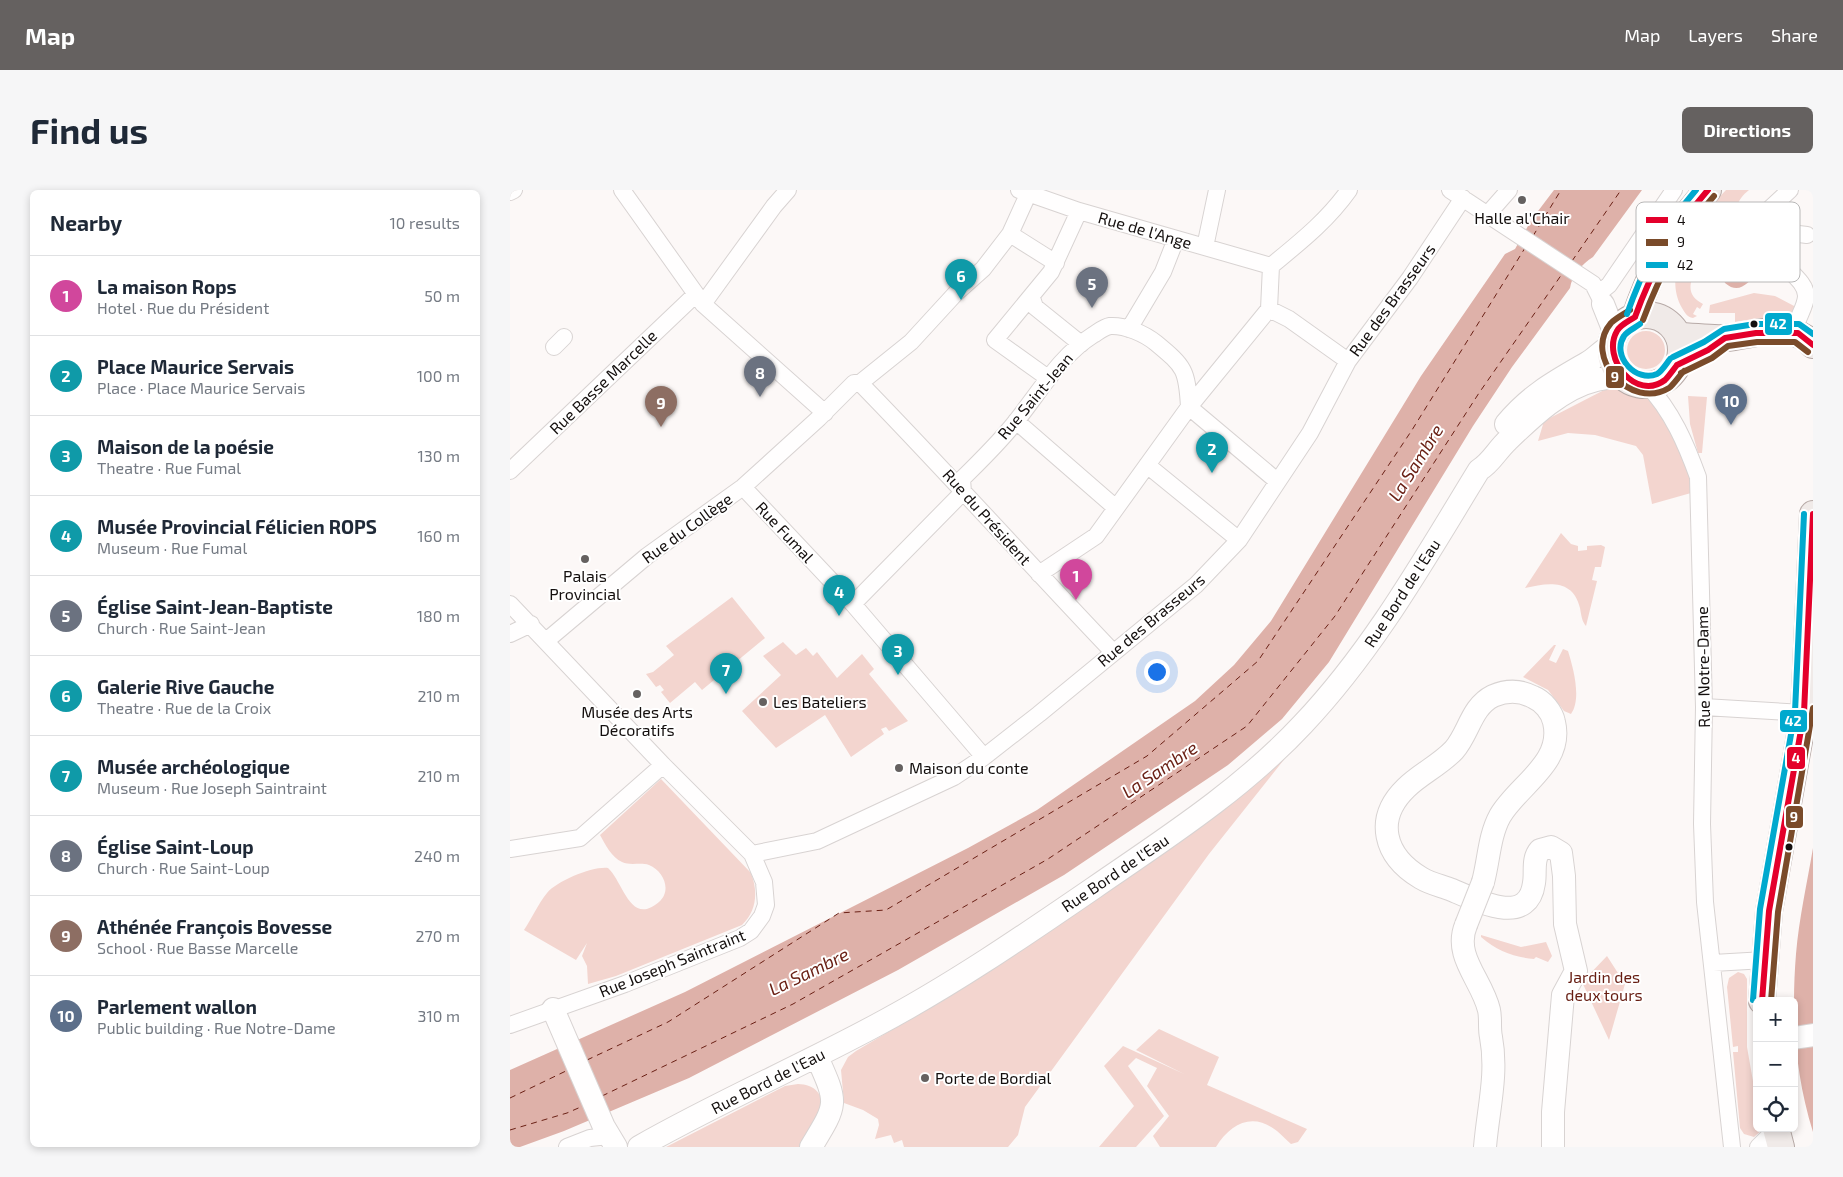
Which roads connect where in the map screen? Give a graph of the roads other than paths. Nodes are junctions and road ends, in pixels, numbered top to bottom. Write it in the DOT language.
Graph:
graph roads {
  1 [pos="514,190"];
  2 [pos="622,190"];
  3 [pos="788,190"];
  4 [pos="1217,190"];
  5 [pos="1349,190"];
  6 [pos="1509,190"];
  7 [pos="1674,190"];
  8 [pos="1708,190"];
  9 [pos="1790,190"];
  10 [pos="1026,191"];
  11 [pos="510,192"];
  12 [pos="1456,194"];
  13 [pos="1665,202"];
  14 [pos="1696,202"];
  15 [pos="1777,202"];
  16 [pos="1077,207"];
  17 [pos="1487,214"];
  18 [pos="1010,234"];
  19 [pos="1800,234"];
  20 [pos="1807,235"];
  21 [pos="1176,239"];
  22 [pos="1636,244"];
  23 [pos="1205,247"];
  24 [pos="1056,263"];
  25 [pos="1271,266"];
  26 [pos="1646,282"];
  27 [pos="1663,282"];
  28 [pos="1799,282"];
  29 [pos="1032,298"];
  30 [pos="1601,298"];
  31 [pos="700,299"];
  32 [pos="1270,309"];
  33 [pos="1797,322"];
  34 [pos="1129,328"];
  35 [pos="1671,328"];
  36 [pos="1622,330"];
  37 [pos="1725,338"];
  38 [pos="1081,344"];
  39 [pos="1813,345"];
  40 [pos="1348,361"];
  41 [pos="1677,365"];
  42 [pos="1622,375"];
  43 [pos="1048,378"];
  44 [pos="860,383"];
  45 [pos="1647,385"];
  46 [pos="1189,407"];
  47 [pos="825,413"];
  48 [pos="1016,422"];
  49 [pos="1147,465"];
  50 [pos="1479,470"];
  51 [pos="510,471"];
  52 [pos="1276,481"];
  53 [pos="743,487"];
  54 [pos="963,492"];
  55 [pos="1116,508"];
  56 [pos="1813,514"];
  57 [pos="1239,540"];
  58 [pos="1038,574"];
  59 [pos="510,604"];
  60 [pos="853,604"];
  61 [pos="531,624"];
  62 [pos="510,634"];
  63 [pos="546,641"];
  64 [pos="1113,652"];
  65 [pos="1704,707"];
  66 [pos="1804,713"];
  67 [pos="984,757"];
  68 [pos="663,765"];
  69 [pos="510,849"];
  70 [pos="752,854"];
  71 [pos="1765,960"];
  72 [pos="1713,963"];
  73 [pos="1762,997"];
  74 [pos="553,1009"];
  75 [pos="510,1025"];
  76 [pos="1813,1035"];
  77 [pos="1798,1037"];
  78 [pos="816,1057"];
  79 [pos="1778,1135"];
  80 [pos="610,1137"];
  81 [pos="567,1147"];
  82 [pos="639,1147"];
  83 [pos="811,1147"];
  84 [pos="1485,1147"];
  85 [pos="1553,1147"];
  86 [pos="1732,1147"];
  87 [pos="1758,1147"];
  1 -- 11 [label="street"];
  2 -- 31 [label="street"];
  3 -- 31 [label="street, Rue Basse Marcelle"];
  4 -- 23 [label="street"];
  5 -- 25 [label="street"];
  6 -- 17 [label="street"];
  7 -- 13 [label="street"];
  8 -- 14 [label="main road"];
  9 -- 15 [label="street"];
  10 -- 16 [label="street, Rue de l'Ange"];
  10 -- 18 [label="street, Rue du Collège"];
  12 -- 17 [label="street"];
  12 -- 40 [label="street, Rue des Brasseurs"];
  16 -- 21 [label="street, Rue de l'Ange"];
  16 -- 24 [label="street"];
  17 -- 30 [label="street"];
  18 -- 24 [label="street"];
  18 -- 44 [label="street, Rue du Collège"];
  19 -- 20 [label="street"];
  21 -- 23 [label="street, Rue de l'Ange"];
  21 -- 34 [label="street"];
  22 -- 30 [label="street"];
  23 -- 25 [label="street, Rue de l'Ange"];
  24 -- 29 [label="street"];
  25 -- 32 [label="street"];
  26 -- 36 [label="main road"];
  27 -- 35 [label="main road"];
  28 -- 33 [label="street"];
  29 -- 38 [label="street"];
  29 -- 43 [label="street"];
  30 -- 36 [label="main road"];
  31 -- 47 [label="street"];
  31 -- 51 [label="street, Rue Basse Marcelle"];
  32 -- 40 [label="street"];
  32 -- 46 [label="street"];
  34 -- 38 [label="street, Rue Saint-Jean"];
  34 -- 46 [label="street"];
  35 -- 36 [label="main road"];
  35 -- 37 [label="main road"];
  35 -- 41 [label="main road"];
  36 -- 42 [label="main road"];
  36 -- 50 [label="main road, Rue Bord de l'Eau"];
  37 -- 39 [label="main road"];
  37 -- 41 [label="main road"];
  38 -- 43 [label="street, Rue Saint-Jean"];
  40 -- 52 [label="street, Rue des Brasseurs"];
  41 -- 45 [label="main road"];
  42 -- 45 [label="main road"];
  42 -- 50 [label="main road, Rue Bord de l'Eau"];
  43 -- 48 [label="street, Rue Saint-Jean"];
  44 -- 47 [label="street, Rue du Collège"];
  44 -- 54 [label="street, Rue du Président"];
  45 -- 65 [label="street, Rue Notre-Dame"];
  46 -- 49 [label="street"];
  46 -- 52 [label="street"];
  47 -- 53 [label="street, Rue du Collège"];
  48 -- 54 [label="street, Rue Saint-Jean"];
  48 -- 55 [label="street"];
  49 -- 55 [label="street"];
  49 -- 57 [label="street"];
  50 -- 78 [label="main road, Rue Bord de l'Eau"];
  52 -- 57 [label="street, Rue des Brasseurs"];
  53 -- 60 [label="street, Rue Fumal"];
  53 -- 63 [label="street, Rue du Collège"];
  54 -- 58 [label="street, Rue du Président"];
  54 -- 60 [label="street"];
  55 -- 58 [label="street"];
  56 -- 66 [label="main road"];
  57 -- 64 [label="street, Rue des Brasseurs"];
  58 -- 64 [label="street, Rue du Président"];
  59 -- 61 [label="street, Rue Joseph Saintraint"];
  60 -- 67 [label="street, Rue Fumal"];
  61 -- 62 [label="street"];
  61 -- 63 [label="street, Rue Joseph Saintraint"];
  63 -- 68 [label="street, Rue Joseph Saintraint"];
  64 -- 67 [label="street, Rue des Brasseurs"];
  65 -- 66 [label="street"];
  65 -- 72 [label="street, Rue Notre-Dame"];
  66 -- 71 [label="main road"];
  67 -- 70 [label="street, Rue des Brasseurs"];
  68 -- 69 [label="street"];
  68 -- 70 [label="street, Rue Joseph Saintraint"];
  70 -- 74 [label="street, Rue Joseph Saintraint"];
  71 -- 72 [label="street"];
  71 -- 73 [label="main road"];
  72 -- 86 [label="street, Rue Notre-Dame"];
  74 -- 75 [label="street, Rue Joseph Saintraint"];
  74 -- 80 [label="main road"];
  76 -- 77 [label="main road"];
  78 -- 82 [label="main road, Rue Bord de l'Eau"];
  78 -- 83 [label="main road"];
  79 -- 87 [label="street"];
  80 -- 81 [label="street"];
  84 -- 85 [label="main road, bridge"];
}
